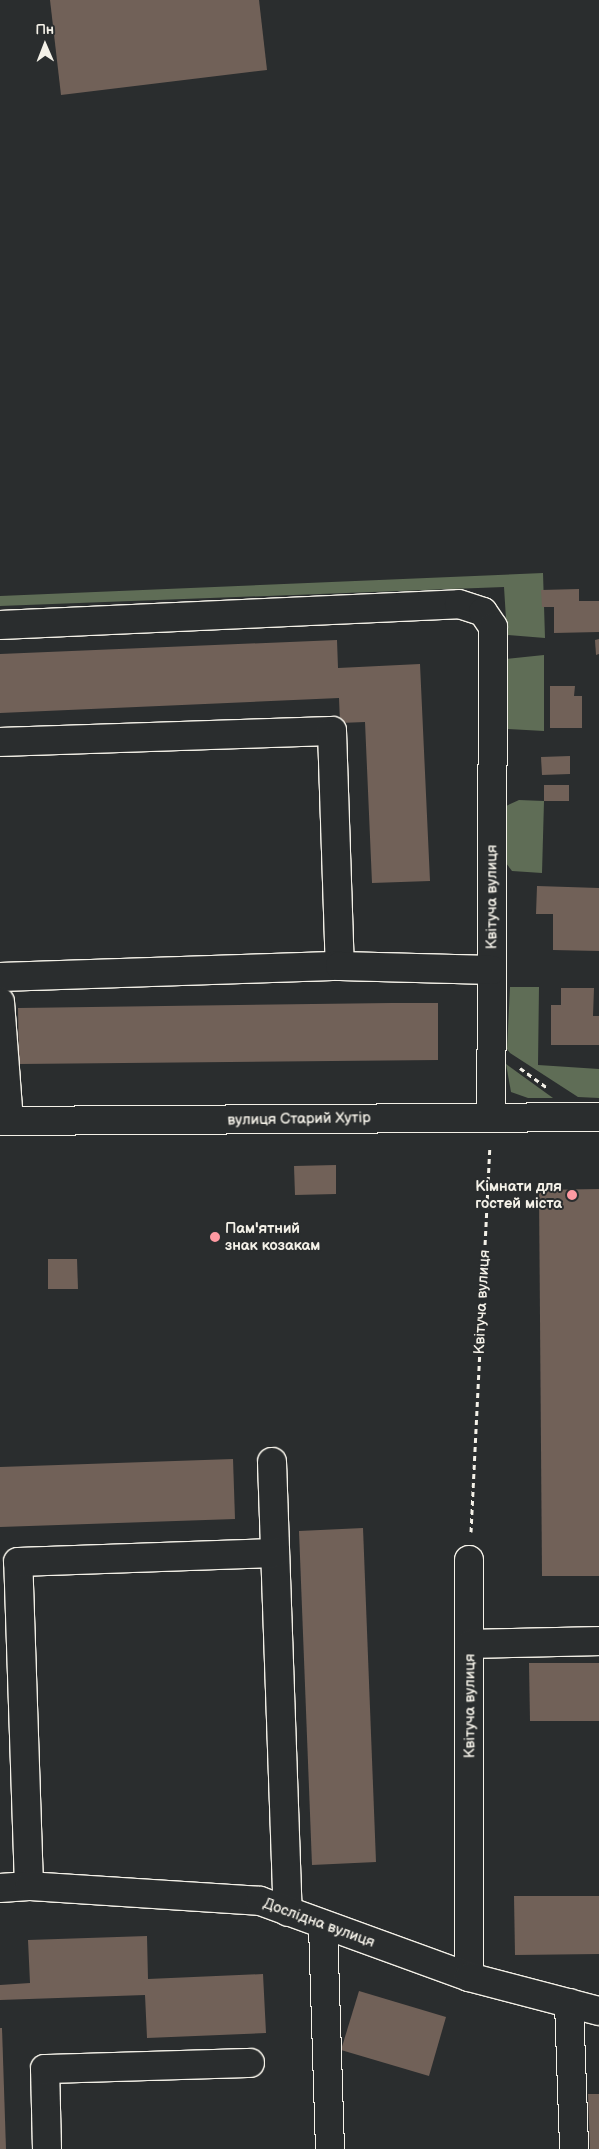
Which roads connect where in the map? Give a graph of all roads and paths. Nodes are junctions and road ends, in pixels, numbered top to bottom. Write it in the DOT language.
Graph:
graph roads {
  1 [pos="0,625"];
  2 [pos="0,742"];
  3 [pos="340,966"];
  4 [pos="492,970"];
  5 [pos="0,977"];
  6 [pos="0,1002"];
  7 [pos="492,1048"];
  8 [pos="491,1117"];
  9 [pos="594,1117"];
  10 [pos="4,1121"];
  11 [pos="272,1462"];
  12 [pos="276,1553"];
  13 [pos="469,1560"];
  14 [pos="599,1642"];
  15 [pos="470,1644"];
  16 [pos="28,1886"];
  17 [pos="0,1888"];
  18 [pos="288,1912"];
  19 [pos="323,1926"];
  20 [pos="469,1977"];
  21 [pos="569,2003"];
  22 [pos="599,2011"];
  23 [pos="250,2063"];
  24 [pos="47,2149"];
  25 [pos="330,2149"];
  26 [pos="574,2149"];
  1 -- 4 [label="street, Квітуча вулиця"];
  2 -- 3 [label="street"];
  3 -- 4 [label="street"];
  3 -- 5 [label="street"];
  4 -- 7 [label="street, Квітуча вулиця"];
  6 -- 10 [label="street"];
  7 -- 8 [label="street, Квітуча вулиця"];
  7 -- 9 [label="path"];
  8 -- 9 [label="street, вулиця Старий Хутір"];
  8 -- 10 [label="street, вулиця Старий Хутір"];
  8 -- 13 [label="path, Квітуча вулиця"];
  11 -- 12 [label="street"];
  12 -- 16 [label="street"];
  12 -- 18 [label="street"];
  13 -- 15 [label="street, Квітуча вулиця"];
  14 -- 15 [label="street"];
  15 -- 20 [label="street, Квітуча вулиця"];
  16 -- 17 [label="street, Дослідна вулиця"];
  16 -- 18 [label="street, Дослідна вулиця"];
  18 -- 19 [label="street, Дослідна вулиця"];
  19 -- 20 [label="street, Дослідна вулиця"];
  19 -- 25 [label="street"];
  20 -- 21 [label="street, Дослідна вулиця"];
  21 -- 22 [label="street, Дослідна вулиця"];
  21 -- 26 [label="street"];
  23 -- 24 [label="street"];
}
